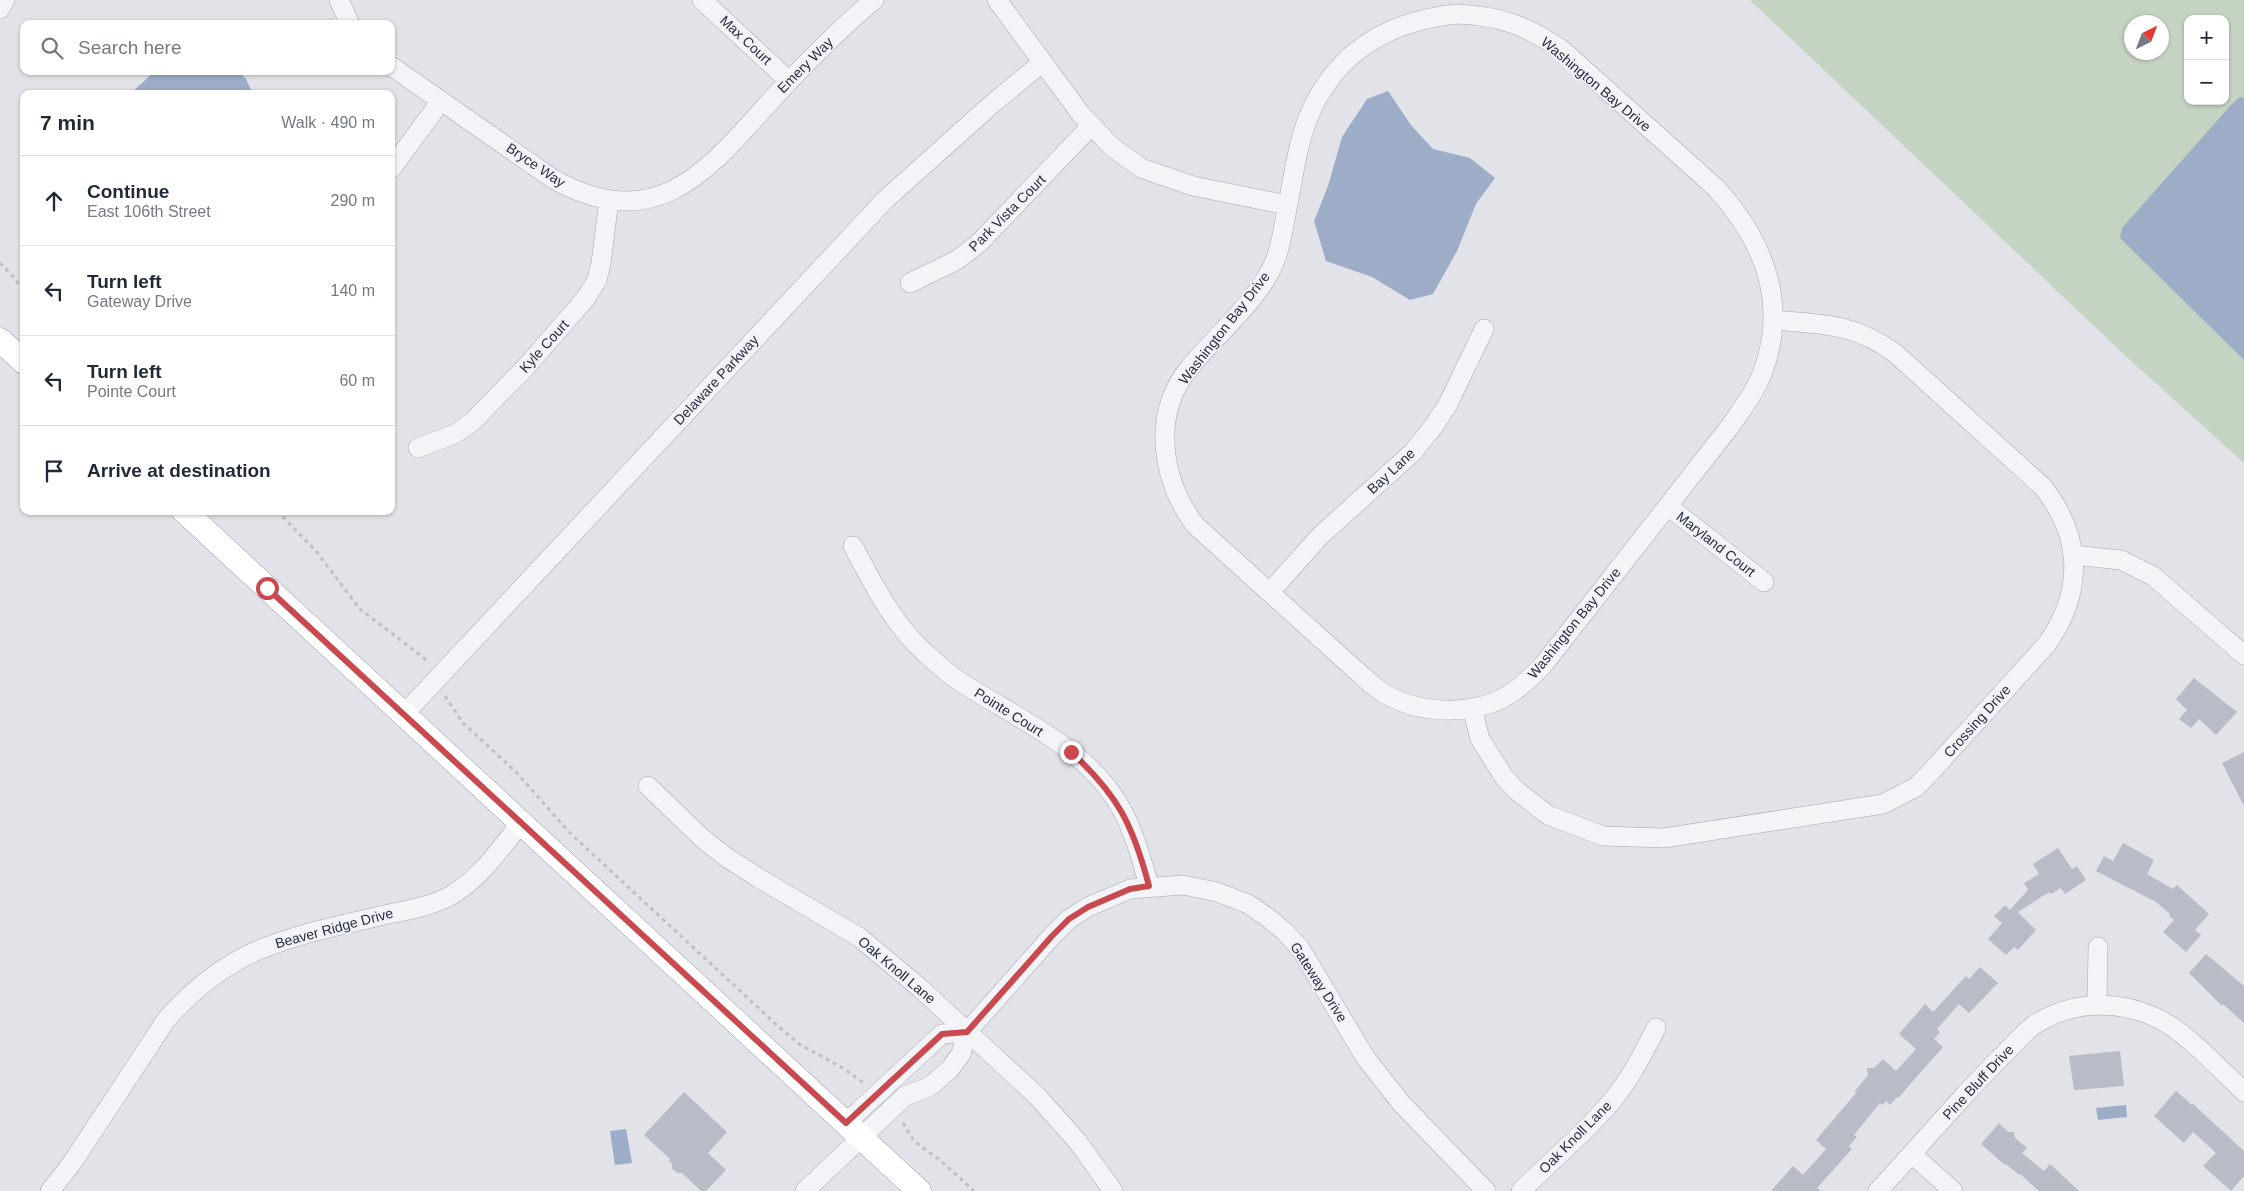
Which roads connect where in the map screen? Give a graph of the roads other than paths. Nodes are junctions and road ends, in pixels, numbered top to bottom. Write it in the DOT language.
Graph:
graph roads {
  1 [pos="5,0"];
  2 [pos="339,0"];
  3 [pos="702,0"];
  4 [pos="874,0"];
  5 [pos="997,0"];
  6 [pos="0,9"];
  7 [pos="348,20"];
  8 [pos="1043,62"];
  9 [pos="395,69"];
  10 [pos="789,81"];
  11 [pos="441,101"];
  12 [pos="1091,126"];
  13 [pos="740,135"];
  14 [pos="395,163"];
  15 [pos="609,200"];
  16 [pos="1287,205"];
  17 [pos="910,284"];
  18 [pos="1773,320"];
  19 [pos="1484,329"];
  20 [pos="0,340"];
  21 [pos="20,358"];
  22 [pos="418,448"];
  23 [pos="1668,506"];
  24 [pos="188,515"];
  25 [pos="853,546"];
  26 [pos="2073,555"];
  27 [pos="1764,582"];
  28 [pos="1270,592"];
  29 [pos="2244,655"];
  30 [pos="1472,708"];
  31 [pos="405,713"];
  32 [pos="648,786"];
  33 [pos="521,823"];
  34 [pos="1149,886"];
  35 [pos="2098,947"];
  36 [pos="2097,1004"];
  37 [pos="1656,1028"];
  38 [pos="967,1032"];
  39 [pos="2244,1092"];
  40 [pos="854,1130"];
  41 [pos="1912,1154"];
  42 [pos="50,1191"];
  43 [pos="805,1191"];
  44 [pos="919,1191"];
  45 [pos="1113,1191"];
  46 [pos="1486,1191"];
  47 [pos="1521,1191"];
  48 [pos="1878,1191"];
  49 [pos="1953,1191"];
  1 -- 6 [label="street"];
  2 -- 7 [label="street"];
  3 -- 10 [label="street, Max Court"];
  4 -- 10 [label="street, Emery Way"];
  5 -- 8 [label="street"];
  8 -- 12 [label="street"];
  8 -- 31 [label="street, Delaware Parkway"];
  9 -- 11 [label="street, Bryce Way"];
  10 -- 13 [label="street, Emery Way"];
  11 -- 14 [label="street"];
  11 -- 15 [label="street, Bryce Way"];
  12 -- 16 [label="street"];
  12 -- 17 [label="street, Park Vista Court"];
  13 -- 15 [label="street, Bryce Way"];
  15 -- 22 [label="street, Kyle Court"];
  16 -- 18 [label="street, Washington Bay Drive"];
  16 -- 28 [label="street, Washington Bay Drive"];
  18 -- 23 [label="street, Washington Bay Drive"];
  18 -- 26 [label="street, Crossing Drive"];
  19 -- 28 [label="street, Bay Lane"];
  20 -- 21 [label="main road"];
  23 -- 27 [label="street, Maryland Court"];
  23 -- 30 [label="street, Washington Bay Drive"];
  24 -- 31 [label="main road"];
  25 -- 34 [label="street, Pointe Court"];
  26 -- 29 [label="street"];
  26 -- 30 [label="street, Crossing Drive"];
  28 -- 30 [label="street, Washington Bay Drive"];
  31 -- 33 [label="main road"];
  32 -- 38 [label="street, Oak Knoll Lane"];
  33 -- 40 [label="main road"];
  33 -- 42 [label="street, Beaver Ridge Drive"];
  34 -- 38 [label="street, Gateway Drive"];
  34 -- 46 [label="street, Gateway Drive"];
  35 -- 36 [label="street"];
  36 -- 39 [label="street, Pine Bluff Drive"];
  36 -- 41 [label="street, Pine Bluff Drive"];
  37 -- 47 [label="street, Oak Knoll Lane"];
  38 -- 40 [label="street"];
  38 -- 40 [label="street, Gateway Drive"];
  38 -- 45 [label="street, Oak Knoll Lane"];
  40 -- 43 [label="street"];
  40 -- 44 [label="main road"];
  41 -- 48 [label="street, Pine Bluff Drive"];
  41 -- 49 [label="street"];
}
